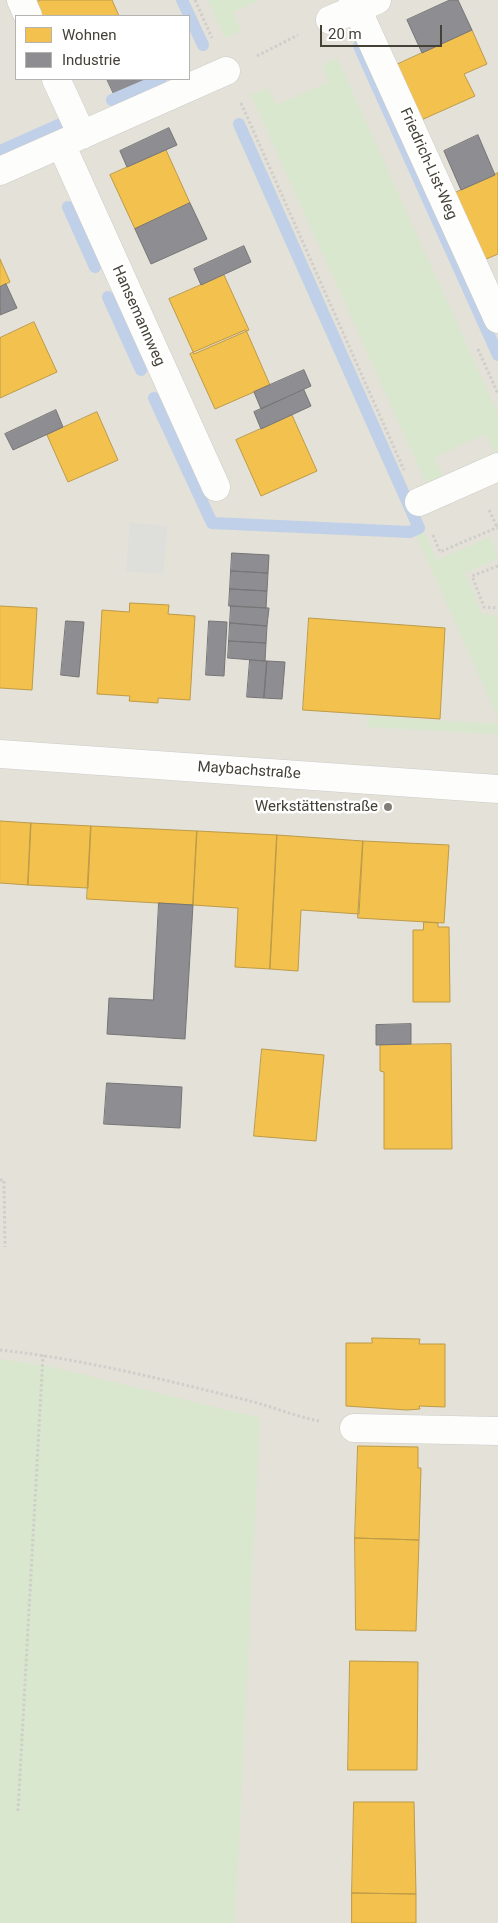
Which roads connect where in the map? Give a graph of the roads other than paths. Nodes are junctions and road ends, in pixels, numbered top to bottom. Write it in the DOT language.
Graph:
graph roads {
  1 [pos="21,0"];
  2 [pos="362,3"];
  3 [pos="28,15"];
  4 [pos="330,20"];
  5 [pos="226,71"];
  6 [pos="56,80"];
  7 [pos="71,139"];
  8 [pos="0,171"];
  9 [pos="498,319"];
  10 [pos="498,467"];
  11 [pos="216,487"];
  12 [pos="419,502"];
  13 [pos="0,754"];
  14 [pos="498,789"];
  15 [pos="354,1428"];
  16 [pos="498,1431"];
  1 -- 3 [label="street"];
  2 -- 4 [label="street"];
  2 -- 9 [label="street, Friedrich-List-Weg"];
  5 -- 7 [label="street"];
  6 -- 7 [label="street, Hansemannweg"];
  7 -- 8 [label="street"];
  7 -- 11 [label="street, Hansemannweg"];
  10 -- 12 [label="street"];
  13 -- 14 [label="street, Maybachstraße"];
  15 -- 16 [label="street"];
}
